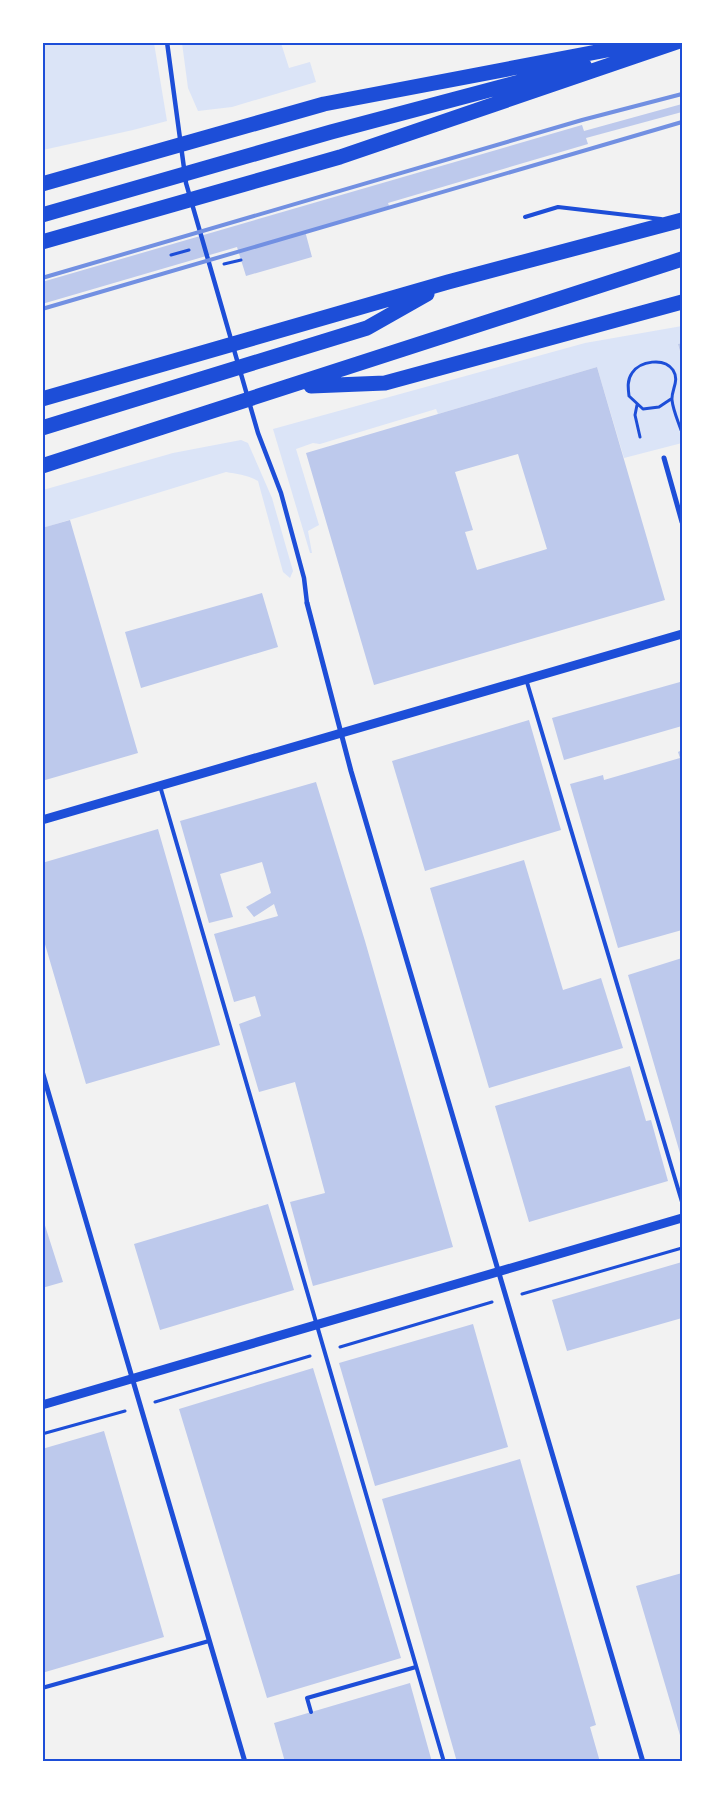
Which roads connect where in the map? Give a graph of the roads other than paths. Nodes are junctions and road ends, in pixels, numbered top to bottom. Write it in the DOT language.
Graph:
graph roads {
  1 [pos="167,42"];
  2 [pos="649,42"];
  3 [pos="667,42"];
  4 [pos="677,42"];
  5 [pos="42,184"];
  6 [pos="42,215"];
  7 [pos="525,217"];
  8 [pos="679,220"];
  9 [pos="42,242"];
  10 [pos="682,259"];
  11 [pos="448,282"];
  12 [pos="682,302"];
  13 [pos="294,386"];
  14 [pos="42,399"];
  15 [pos="42,428"];
  16 [pos="664,458"];
  17 [pos="42,466"];
  18 [pos="682,522"];
  19 [pos="307,603"];
  20 [pos="682,634"];
  21 [pos="526,679"];
  22 [pos="340,733"];
  23 [pos="160,786"];
  24 [pos="42,820"];
  25 [pos="42,1071"];
  26 [pos="682,1202"];
  27 [pos="682,1218"];
  28 [pos="499,1272"];
  29 [pos="316,1326"];
  30 [pos="132,1379"];
  31 [pos="42,1405"];
  32 [pos="209,1640"];
  33 [pos="416,1667"];
  34 [pos="42,1688"];
  35 [pos="311,1712"];
  36 [pos="244,1762"];
  37 [pos="444,1762"];
  38 [pos="643,1762"];
  1 -- 19 [label="street"];
  2 -- 5 [label="highway"];
  3 -- 6 [label="highway"];
  4 -- 9 [label="highway"];
  7 -- 8 [label="lane"];
  8 -- 11 [label="highway"];
  10 -- 13 [label="highway"];
  11 -- 14 [label="highway"];
  11 -- 15 [label="highway"];
  12 -- 13 [label="highway"];
  13 -- 17 [label="highway"];
  16 -- 18 [label="street"];
  19 -- 22 [label="street"];
  20 -- 21 [label="street"];
  21 -- 22 [label="street"];
  21 -- 26 [label="lane"];
  22 -- 23 [label="street"];
  22 -- 28 [label="street"];
  23 -- 24 [label="street"];
  23 -- 29 [label="lane"];
  25 -- 30 [label="street"];
  27 -- 28 [label="street"];
  28 -- 29 [label="street"];
  28 -- 38 [label="street"];
  29 -- 30 [label="street"];
  29 -- 33 [label="lane"];
  30 -- 31 [label="street"];
  30 -- 32 [label="street"];
  32 -- 34 [label="lane"];
  32 -- 36 [label="street"];
  33 -- 35 [label="lane"];
  33 -- 37 [label="lane"];
}
